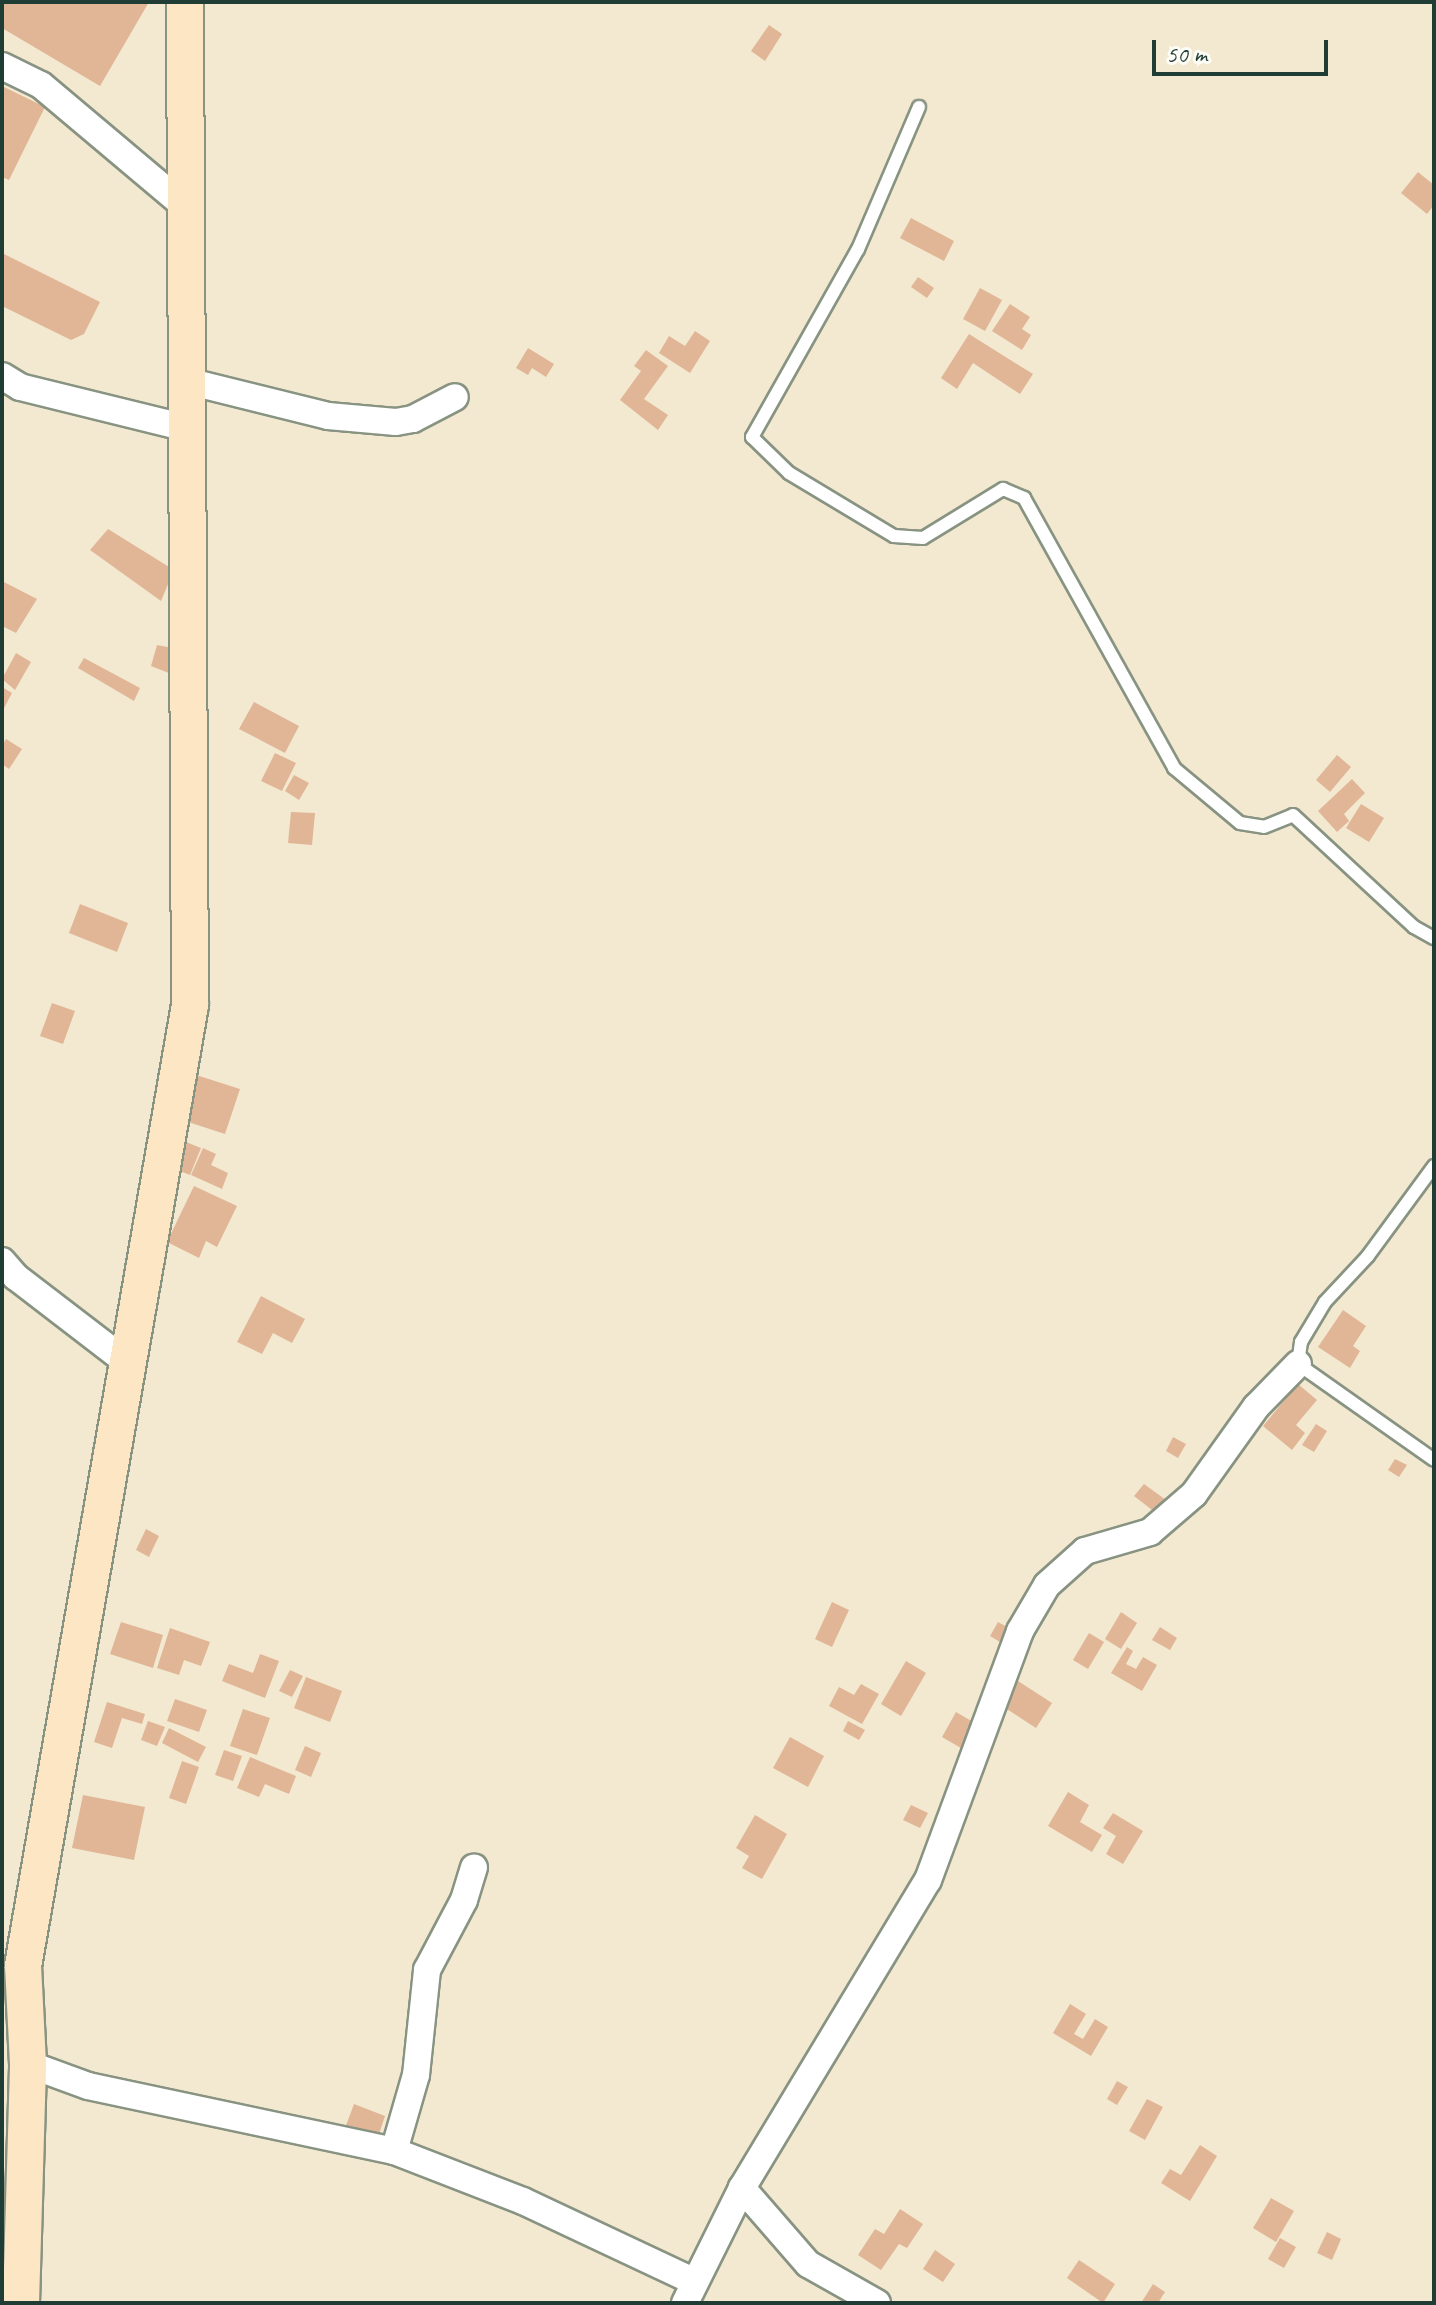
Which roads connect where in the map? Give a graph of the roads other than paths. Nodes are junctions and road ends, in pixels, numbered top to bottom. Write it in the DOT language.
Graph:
graph roads {
  1 [pos="185,2"];
  2 [pos="2,66"];
  3 [pos="919,107"];
  4 [pos="186,207"];
  5 [pos="2,376"];
  6 [pos="187,381"];
  7 [pos="455,397"];
  8 [pos="187,428"];
  9 [pos="1434,938"];
  10 [pos="1434,1166"];
  11 [pos="2,1261"];
  12 [pos="128,1363"];
  13 [pos="1298,1364"];
  14 [pos="1434,1460"];
  15 [pos="474,1867"];
  16 [pos="28,2064"];
  17 [pos="394,2151"];
  18 [pos="742,2188"];
  19 [pos="689,2292"];
  20 [pos="21,2303"];
  21 [pos="877,2303"];
  1 -- 4 [label="main road"];
  2 -- 4 [label="street"];
  3 -- 9 [label="lane"];
  4 -- 6 [label="main road"];
  5 -- 8 [label="street"];
  6 -- 7 [label="street"];
  6 -- 8 [label="main road"];
  8 -- 12 [label="main road"];
  10 -- 13 [label="lane"];
  11 -- 12 [label="street"];
  12 -- 16 [label="main road"];
  13 -- 14 [label="lane"];
  13 -- 18 [label="street"];
  15 -- 17 [label="street"];
  16 -- 17 [label="street"];
  16 -- 20 [label="main road"];
  17 -- 19 [label="street"];
  18 -- 19 [label="street"];
  18 -- 21 [label="street"];
}
